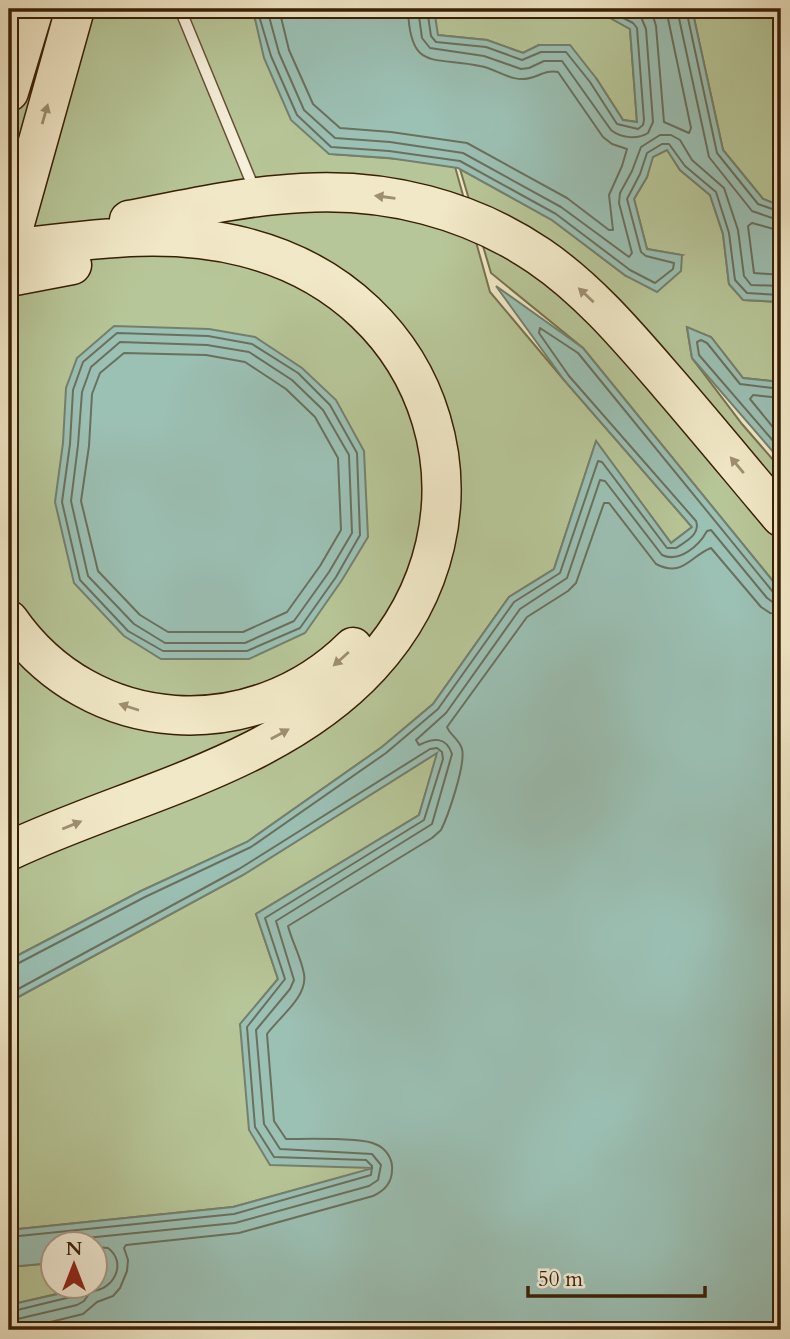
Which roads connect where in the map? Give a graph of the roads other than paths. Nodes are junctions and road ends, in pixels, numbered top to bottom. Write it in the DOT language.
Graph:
graph roads {
  1 [pos="34,9"];
  2 [pos="75,9"];
  3 [pos="180,9"];
  4 [pos="9,92"];
  5 [pos="258,197"];
  6 [pos="9,247"];
  7 [pos="9,277"];
  8 [pos="781,517"];
  9 [pos="9,620"];
  10 [pos="9,851"];
  1 -- 4 [label="highway"];
  6 -- 2 [label="highway, one-way"];
  3 -- 5 [label="lane"];
  5 -- 6 [label="highway"];
  8 -- 5 [label="highway, one-way"];
  10 -- 6 [label="highway, one-way"];
  7 -- 9 [label="highway, one-way"];
}
